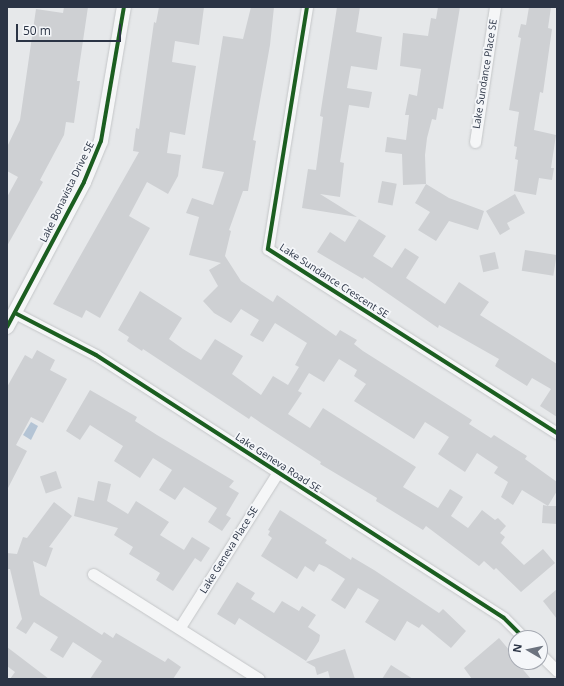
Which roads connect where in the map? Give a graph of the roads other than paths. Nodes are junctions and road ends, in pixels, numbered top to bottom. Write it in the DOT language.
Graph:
graph roads {
  1 [pos="124,7"];
  2 [pos="307,7"];
  3 [pos="495,7"];
  4 [pos="474,142"];
  5 [pos="15,312"];
  6 [pos="7,328"];
  7 [pos="557,433"];
  8 [pos="278,472"];
  9 [pos="94,574"];
  10 [pos="180,628"];
  11 [pos="516,630"];
  12 [pos="548,662"];
  13 [pos="557,671"];
  14 [pos="259,679"];
  1 -- 5 [label="street, Lake Bonavista Drive SE"];
  2 -- 7 [label="street, Lake Sundance Crescent SE"];
  3 -- 4 [label="street, Lake Sundance Place SE"];
  5 -- 6 [label="street, Lake Bonavista Drive SE"];
  5 -- 8 [label="street, Lake Geneva Road SE"];
  8 -- 10 [label="street, Lake Geneva Place SE"];
  8 -- 11 [label="street, Lake Geneva Road SE"];
  9 -- 10 [label="street"];
  10 -- 14 [label="street"];
  12 -- 13 [label="street"];
}
